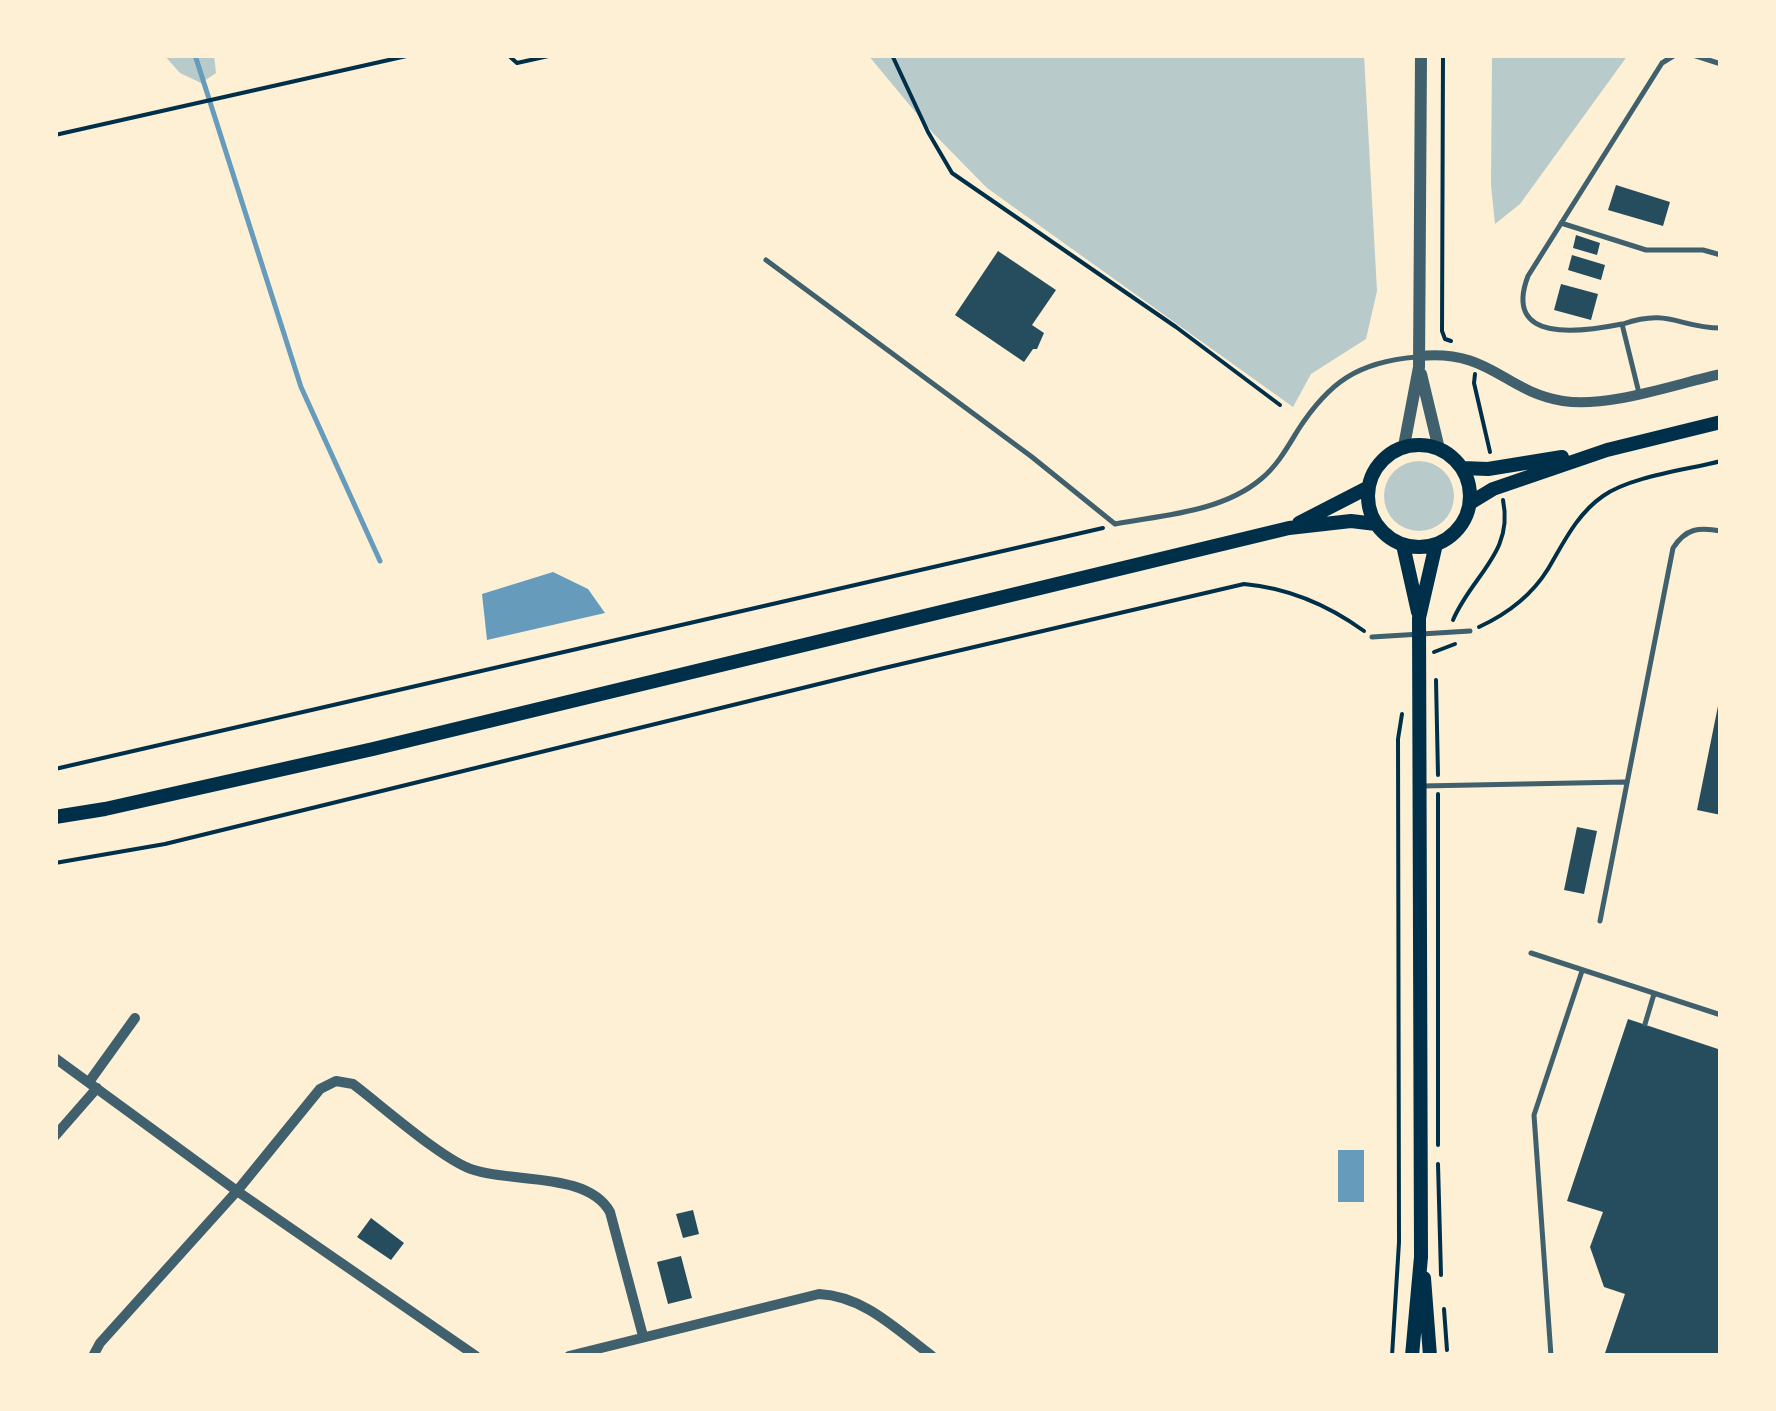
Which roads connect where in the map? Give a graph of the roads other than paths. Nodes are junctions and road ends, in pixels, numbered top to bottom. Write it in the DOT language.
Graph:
graph roads {
  1 [pos="1421,55"];
  2 [pos="1674,55"];
  3 [pos="1693,55"];
  4 [pos="1721,64"];
  5 [pos="1560,223"];
  6 [pos="1721,255"];
  7 [pos="766,260"];
  8 [pos="1721,312"];
  9 [pos="1622,324"];
  10 [pos="1419,362"];
  11 [pos="1721,374"];
  12 [pos="1639,393"];
  13 [pos="1721,422"];
  14 [pos="1404,446"];
  15 [pos="1439,449"];
  16 [pos="1607,450"];
  17 [pos="1462,468"];
  18 [pos="1369,486"];
  19 [pos="1470,503"];
  20 [pos="1376,524"];
  21 [pos="1289,528"];
  22 [pos="1721,531"];
  23 [pos="1436,544"];
  24 [pos="1404,545"];
  25 [pos="1419,618"];
  26 [pos="1470,631"];
  27 [pos="1419,636"];
  28 [pos="1372,637"];
  29 [pos="1625,782"];
  30 [pos="1420,786"];
  31 [pos="55,817"];
  32 [pos="1600,921"];
  33 [pos="1530,952"];
  34 [pos="1582,971"];
  35 [pos="1654,994"];
  36 [pos="1721,1014"];
  37 [pos="134,1018"];
  38 [pos="1644,1024"];
  39 [pos="55,1058"];
  40 [pos="94,1085"];
  41 [pos="55,1136"];
  42 [pos="237,1191"];
  43 [pos="1420,1257"];
  44 [pos="642,1336"];
  45 [pos="94,1356"];
  46 [pos="476,1356"];
  47 [pos="570,1356"];
  48 [pos="932,1356"];
  49 [pos="1412,1356"];
  50 [pos="1430,1356"];
  51 [pos="1551,1356"];
  1 -- 10 [label="street"];
  2 -- 5 [label="lane"];
  3 -- 4 [label="lane"];
  5 -- 6 [label="lane"];
  5 -- 9 [label="lane"];
  7 -- 10 [label="lane"];
  8 -- 9 [label="lane"];
  9 -- 12 [label="lane"];
  10 -- 12 [label="street"];
  10 -- 14 [label="street"];
  10 -- 15 [label="street"];
  11 -- 12 [label="street"];
  13 -- 16 [label="main road"];
  14 -- 15 [label="main road"];
  14 -- 18 [label="main road"];
  15 -- 17 [label="main road"];
  16 -- 17 [label="main road"];
  16 -- 19 [label="main road"];
  17 -- 19 [label="main road"];
  18 -- 20 [label="main road"];
  18 -- 21 [label="main road"];
  19 -- 23 [label="main road"];
  20 -- 21 [label="main road"];
  20 -- 24 [label="main road"];
  21 -- 31 [label="main road"];
  22 -- 29 [label="lane"];
  23 -- 24 [label="main road"];
  23 -- 25 [label="main road"];
  24 -- 25 [label="main road"];
  25 -- 27 [label="main road"];
  26 -- 27 [label="lane"];
  27 -- 28 [label="lane"];
  27 -- 30 [label="main road"];
  29 -- 30 [label="lane"];
  29 -- 32 [label="lane"];
  30 -- 43 [label="main road"];
  33 -- 34 [label="lane"];
  34 -- 35 [label="lane"];
  34 -- 51 [label="lane"];
  35 -- 36 [label="lane"];
  35 -- 38 [label="lane"];
  37 -- 40 [label="street"];
  39 -- 40 [label="street"];
  40 -- 41 [label="street"];
  40 -- 42 [label="street"];
  42 -- 44 [label="street"];
  42 -- 45 [label="street"];
  42 -- 46 [label="street"];
  43 -- 49 [label="main road"];
  43 -- 50 [label="main road"];
  44 -- 47 [label="street"];
  44 -- 48 [label="street"];
}
